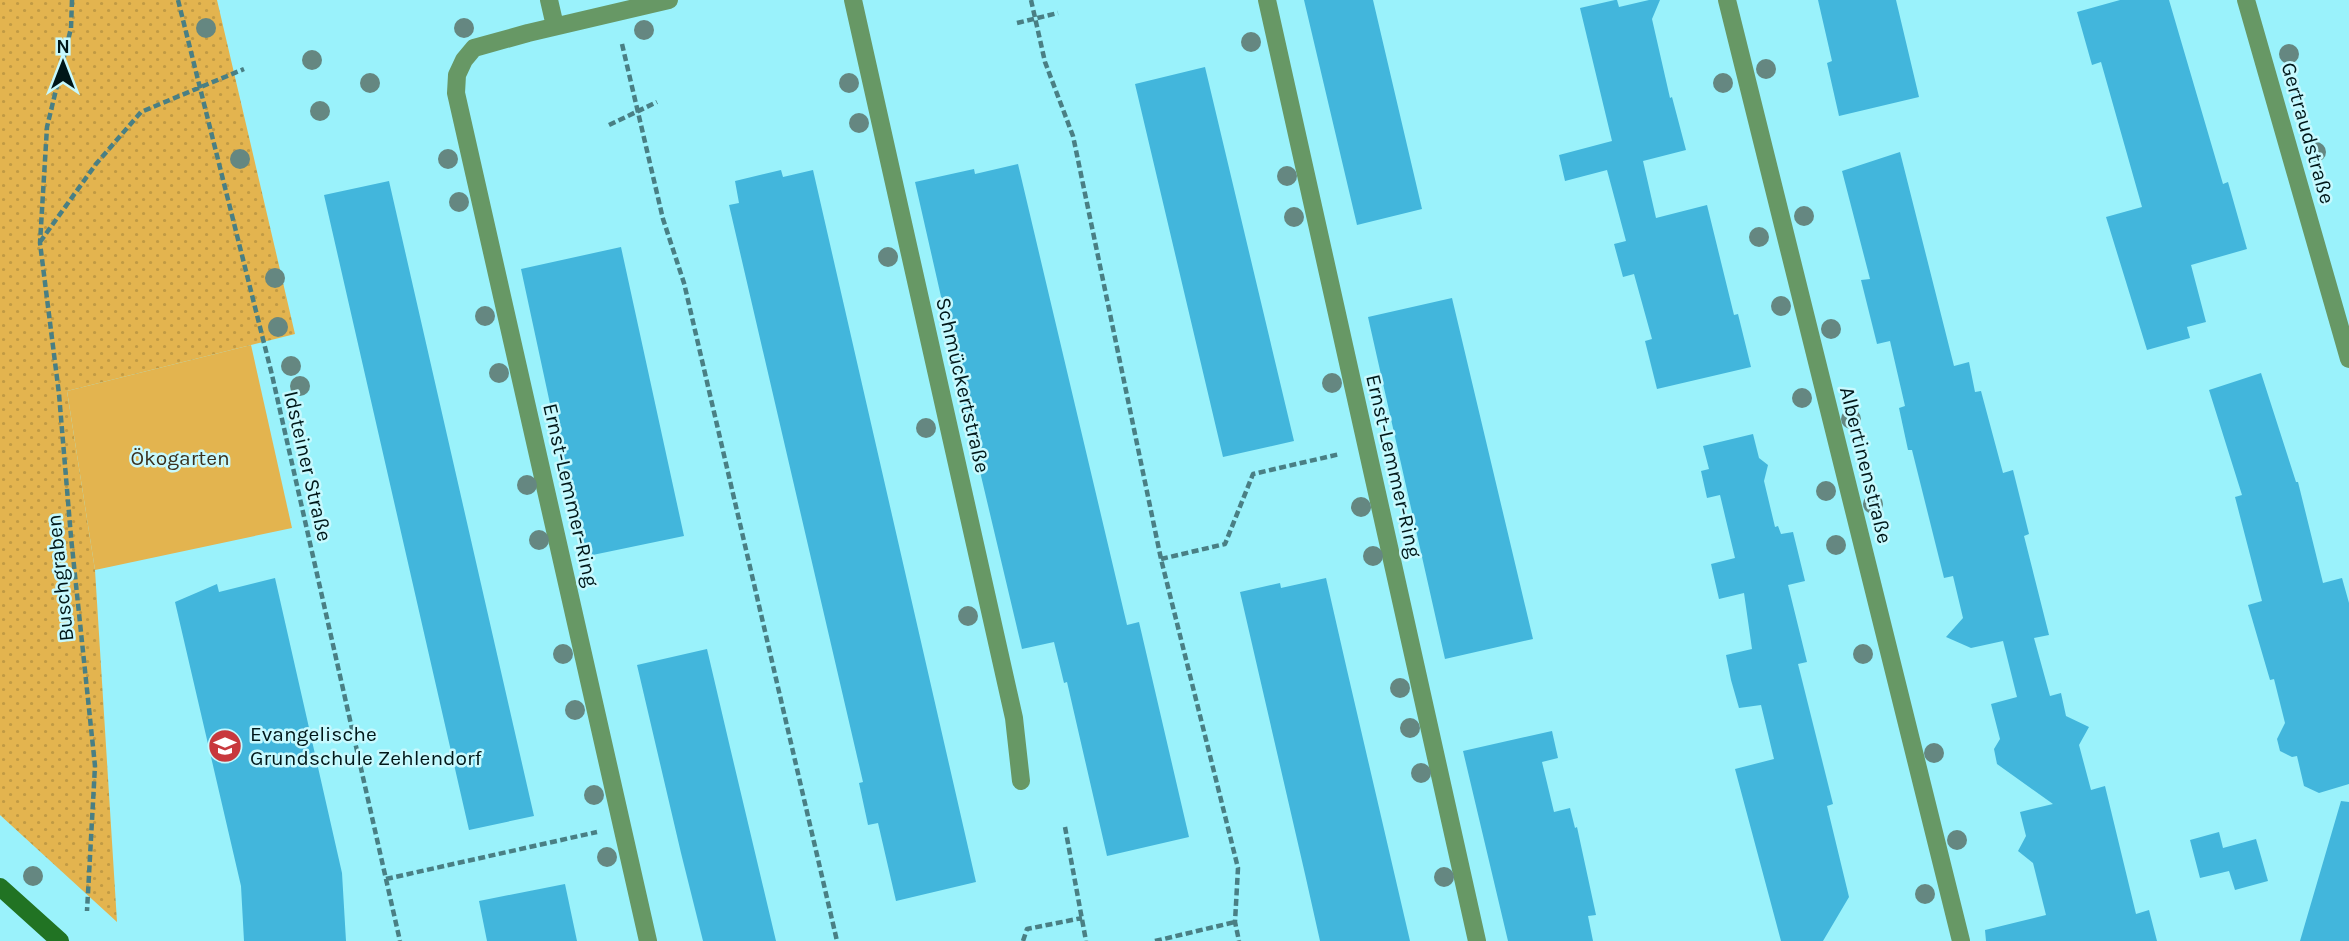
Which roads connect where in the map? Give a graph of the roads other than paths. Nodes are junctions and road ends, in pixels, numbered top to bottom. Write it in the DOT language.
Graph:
graph roads {
  1 [pos="549,0"];
  2 [pos="669,0"];
  3 [pos="853,0"];
  4 [pos="1267,0"];
  5 [pos="1727,0"];
  6 [pos="2246,0"];
  7 [pos="555,26"];
  8 [pos="2349,359"];
  9 [pos="1021,781"];
  10 [pos="0,887"];
  11 [pos="55,936"];
  12 [pos="648,941"];
  13 [pos="1477,941"];
  14 [pos="1961,941"];
  1 -- 7 [label="street"];
  2 -- 7 [label="street"];
  3 -- 9 [label="street, Schmückertstraße"];
  4 -- 13 [label="street, Ernst-Lemmer-Ring"];
  5 -- 14 [label="street, Albertinenstraße"];
  6 -- 8 [label="street, Gertraudstraße"];
  7 -- 12 [label="street, Ernst-Lemmer-Ring"];
  10 -- 11 [label="street"];
}
